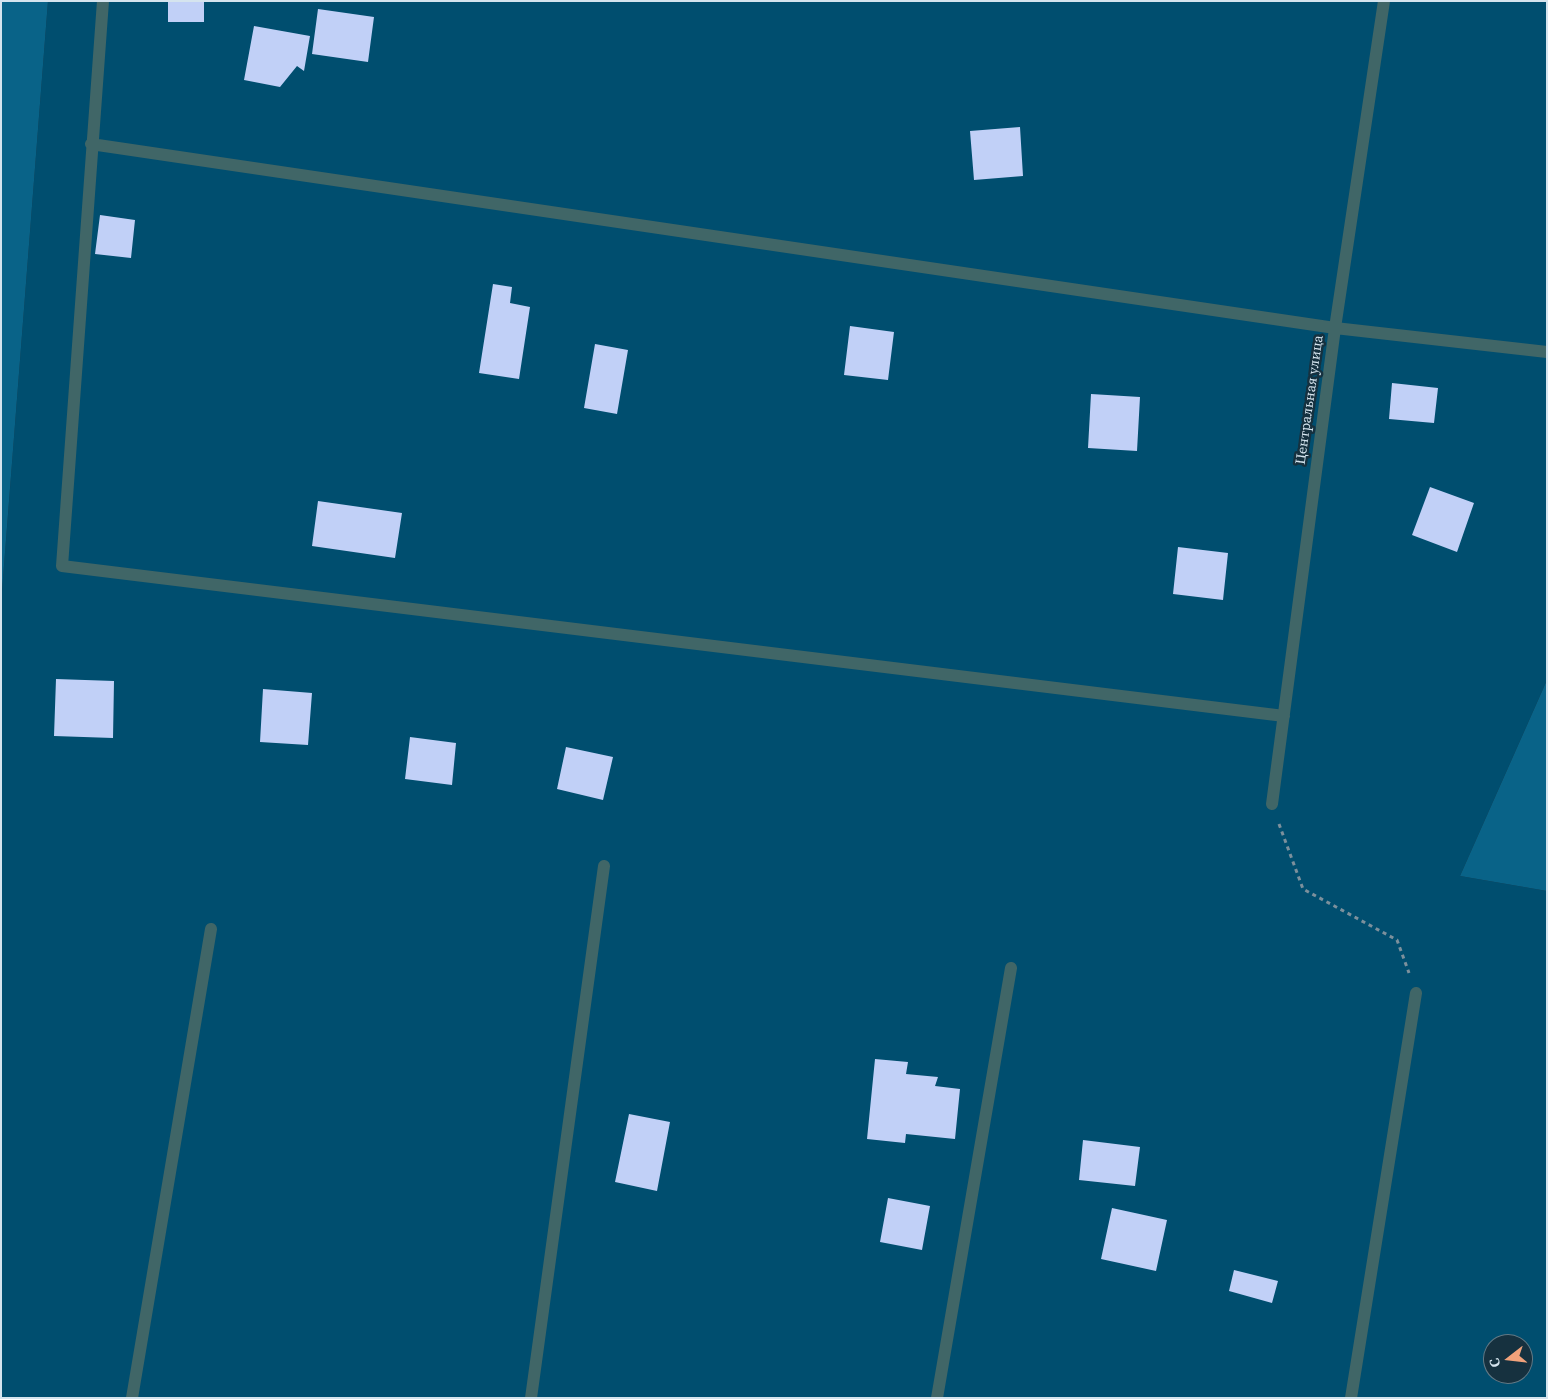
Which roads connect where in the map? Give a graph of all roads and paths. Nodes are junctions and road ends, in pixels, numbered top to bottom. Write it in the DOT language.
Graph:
graph roads {
  1 [pos="103,1"];
  2 [pos="1384,1"];
  3 [pos="91,144"];
  4 [pos="1335,328"];
  5 [pos="1547,352"];
  6 [pos="1284,716"];
  7 [pos="1272,804"];
  8 [pos="604,866"];
  9 [pos="210,929"];
  10 [pos="1011,968"];
  11 [pos="1416,993"];
  12 [pos="132,1398"];
  13 [pos="531,1398"];
  14 [pos="937,1398"];
  15 [pos="1351,1398"];
  1 -- 3 [label="street"];
  2 -- 4 [label="street, Центральная улица"];
  3 -- 4 [label="street"];
  3 -- 6 [label="street"];
  4 -- 5 [label="street"];
  4 -- 6 [label="street, Центральная улица"];
  6 -- 7 [label="street, Центральная улица"];
  7 -- 11 [label="path"];
  8 -- 13 [label="street"];
  9 -- 12 [label="street"];
  10 -- 14 [label="street"];
  11 -- 15 [label="street"];
}
